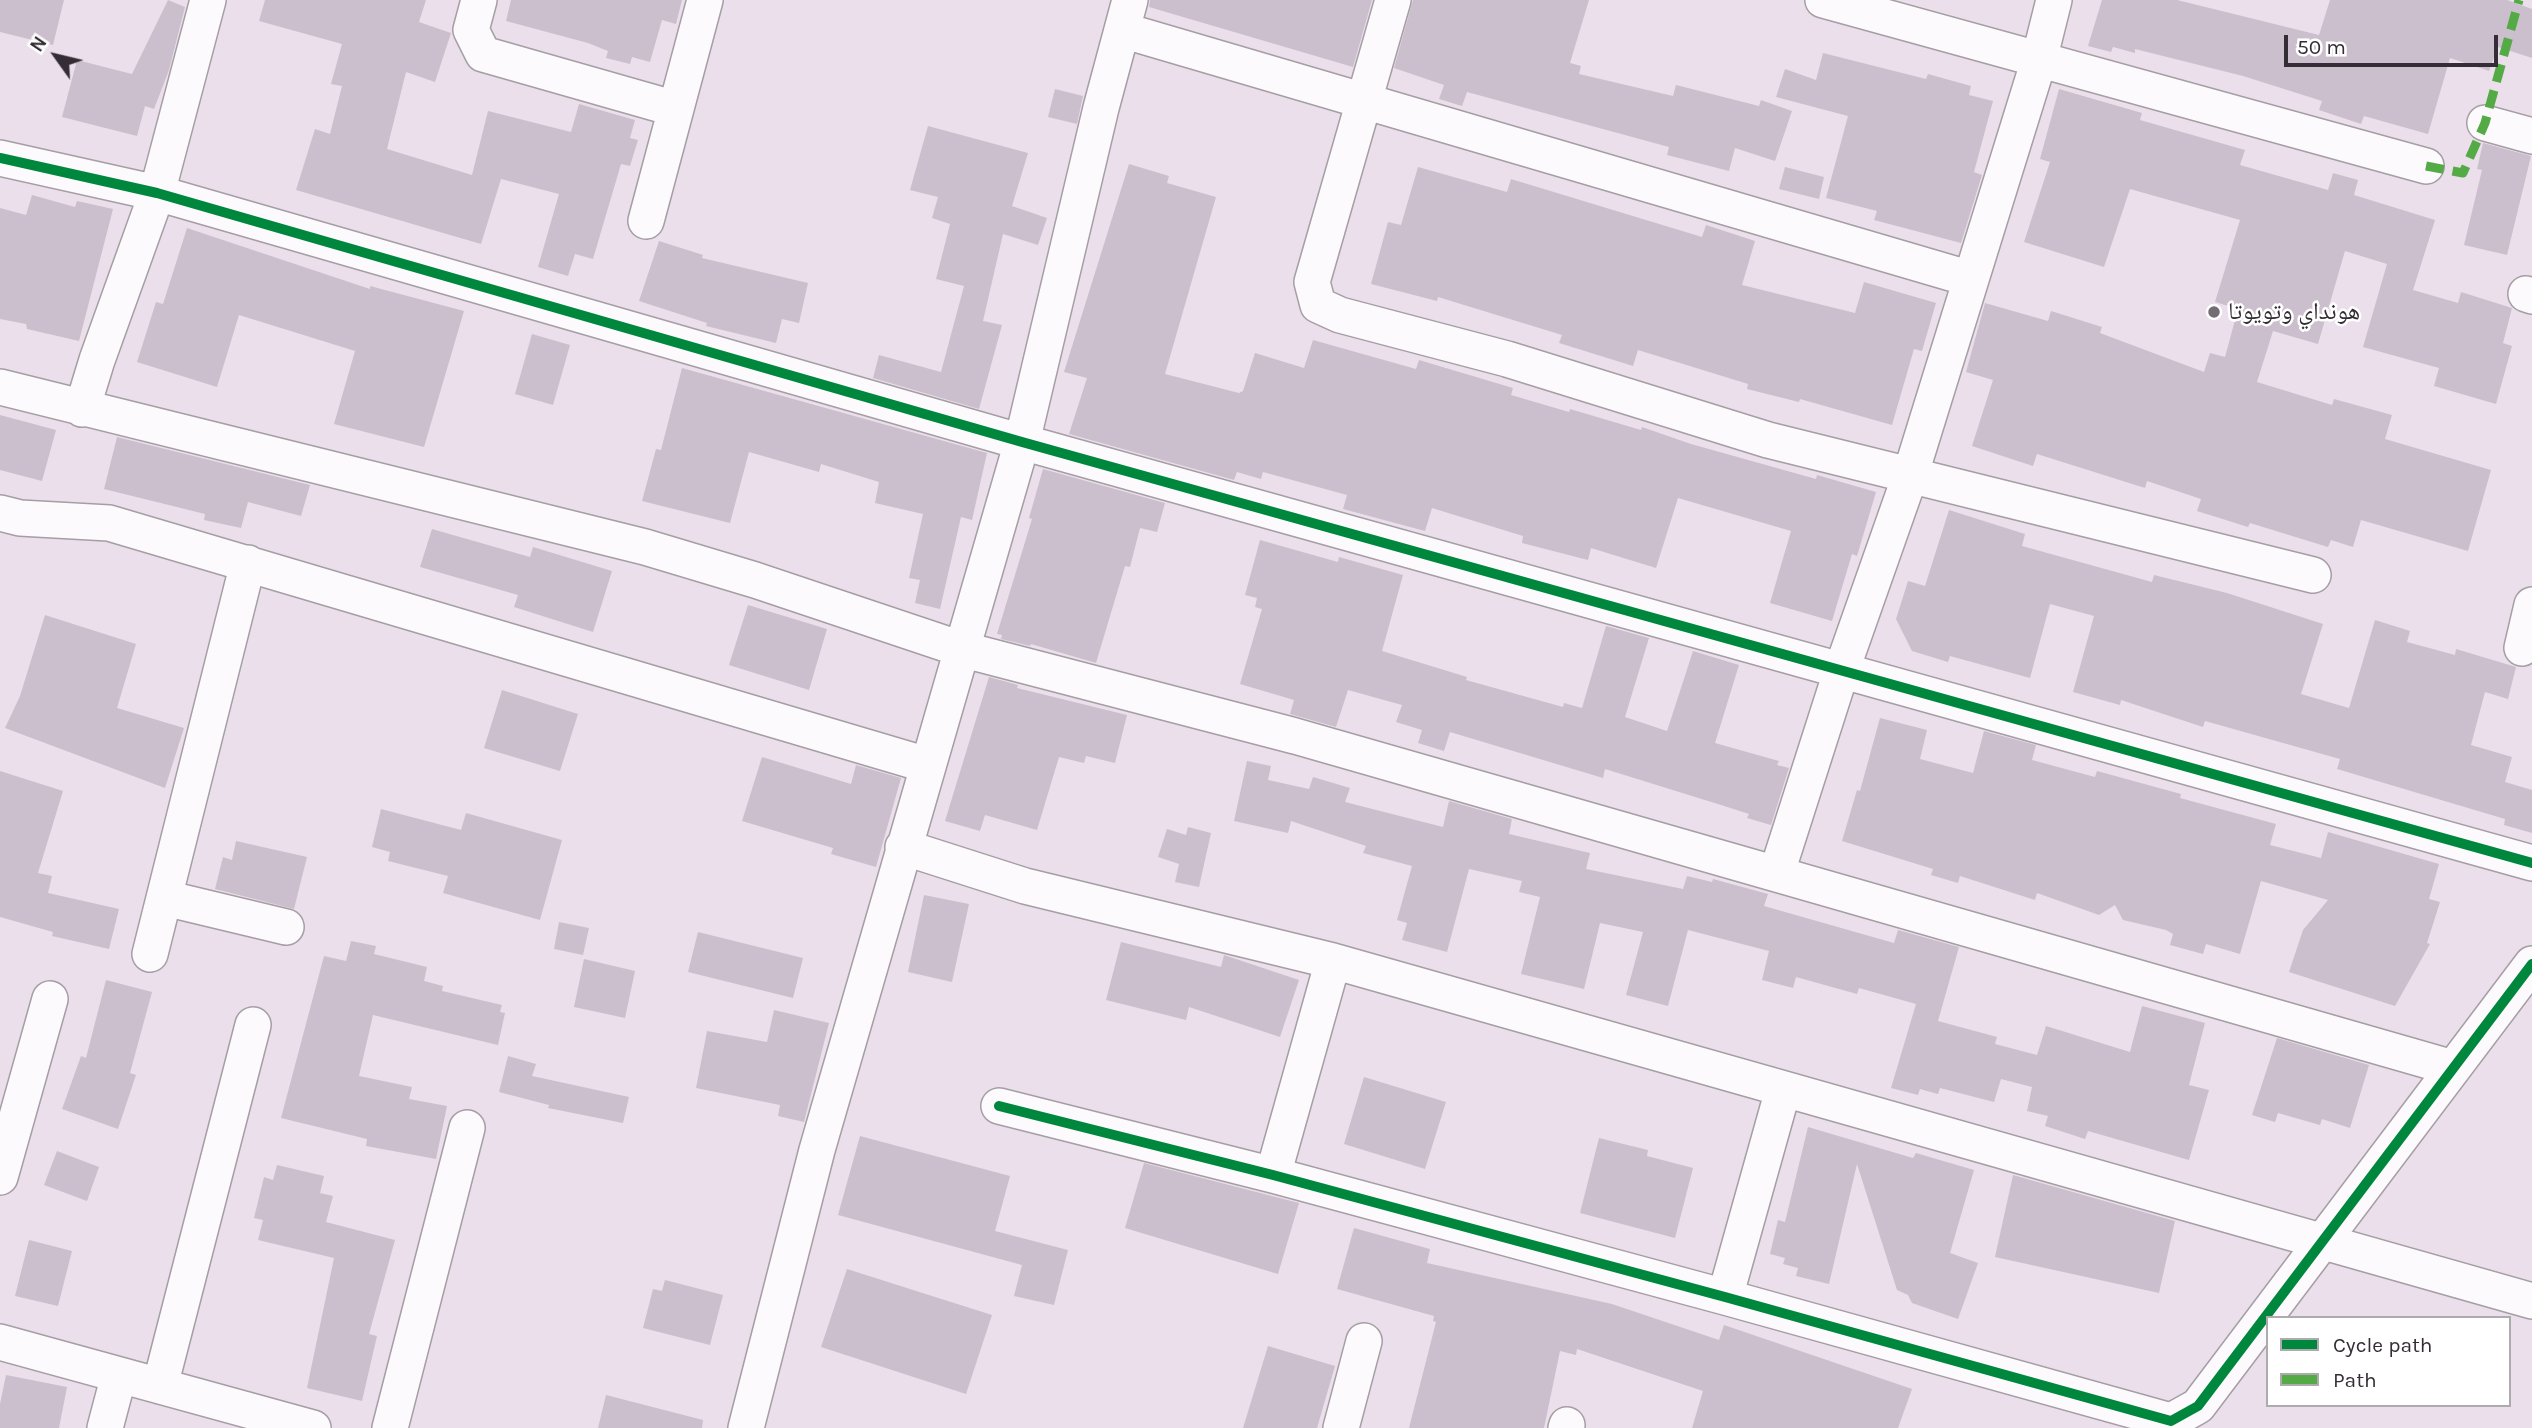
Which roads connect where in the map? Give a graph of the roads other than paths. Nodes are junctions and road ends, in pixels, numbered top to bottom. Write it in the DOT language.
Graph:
graph roads {
  1 [pos="208,0"];
  2 [pos="479,0"];
  3 [pos="705,0"];
  4 [pos="1393,0"];
  5 [pos="1823,0"];
  6 [pos="2054,0"];
  7 [pos="1126,15"];
  8 [pos="2039,60"];
  9 [pos="1363,103"];
  10 [pos="676,109"];
  11 [pos="2485,123"];
  12 [pos="2532,136"];
  13 [pos="0,158"];
  14 [pos="2426,166"];
  15 [pos="157,193"];
  16 [pos="646,221"];
  17 [pos="1971,279"];
  18 [pos="0,387"];
  19 [pos="82,409"];
  20 [pos="1022,442"];
  21 [pos="1910,477"];
  22 [pos="0,513"];
  23 [pos="247,563"];
  24 [pos="2313,575"];
  25 [pos="2532,605"];
  26 [pos="961,649"];
  27 [pos="2522,649"];
  28 [pos="1842,669"];
  29 [pos="926,765"];
  30 [pos="903,847"];
  31 [pos="2532,863"];
  32 [pos="1777,872"];
  33 [pos="165,898"];
  34 [pos="286,927"];
  35 [pos="150,954"];
  36 [pos="1333,961"];
  37 [pos="2532,964"];
  38 [pos="50,999"];
  39 [pos="253,1024"];
  40 [pos="2453,1068"];
  41 [pos="1783,1090"];
  42 [pos="999,1106"];
  43 [pos="467,1128"];
  44 [pos="1272,1175"];
  45 [pos="0,1177"];
  46 [pos="2320,1241"];
  47 [pos="1725,1297"];
  48 [pos="2532,1301"];
  49 [pos="1364,1341"];
  50 [pos="0,1342"];
  51 [pos="119,1375"];
  52 [pos="160,1386"];
  53 [pos="243,1419"];
  54 [pos="2169,1424"];
  55 [pos="105,1428"];
  56 [pos="313,1428"];
  57 [pos="390,1428"];
  58 [pos="746,1428"];
  59 [pos="1341,1428"];
  1 -- 15 [label="street"];
  2 -- 10 [label="street"];
  3 -- 10 [label="street"];
  4 -- 9 [label="street"];
  5 -- 8 [label="street"];
  6 -- 8 [label="street"];
  7 -- 9 [label="street"];
  7 -- 20 [label="street"];
  8 -- 14 [label="street"];
  8 -- 17 [label="street"];
  9 -- 17 [label="street"];
  9 -- 21 [label="street"];
  10 -- 16 [label="street"];
  11 -- 12 [label="street"];
  13 -- 15 [label="street"];
  15 -- 19 [label="street"];
  15 -- 20 [label="street"];
  17 -- 21 [label="street"];
  18 -- 19 [label="street"];
  19 -- 26 [label="street"];
  20 -- 26 [label="street"];
  20 -- 28 [label="street"];
  21 -- 24 [label="street"];
  21 -- 28 [label="street"];
  22 -- 23 [label="street"];
  23 -- 29 [label="street"];
  23 -- 33 [label="street"];
  25 -- 27 [label="street"];
  26 -- 29 [label="street"];
  26 -- 32 [label="street"];
  28 -- 31 [label="street"];
  28 -- 32 [label="street"];
  29 -- 30 [label="street"];
  30 -- 36 [label="street"];
  30 -- 58 [label="street"];
  32 -- 40 [label="street"];
  33 -- 34 [label="street"];
  33 -- 35 [label="street"];
  36 -- 41 [label="street"];
  36 -- 44 [label="street"];
  37 -- 40 [label="street"];
  38 -- 45 [label="street"];
  39 -- 52 [label="street"];
  40 -- 46 [label="street"];
  41 -- 46 [label="street"];
  41 -- 47 [label="street"];
  42 -- 44 [label="street"];
  43 -- 57 [label="street"];
  44 -- 47 [label="street"];
  46 -- 48 [label="street"];
  46 -- 54 [label="street"];
  47 -- 54 [label="street"];
  49 -- 59 [label="street"];
  50 -- 51 [label="street"];
  51 -- 52 [label="street"];
  51 -- 55 [label="street"];
  52 -- 53 [label="street"];
  53 -- 56 [label="street"];
}
